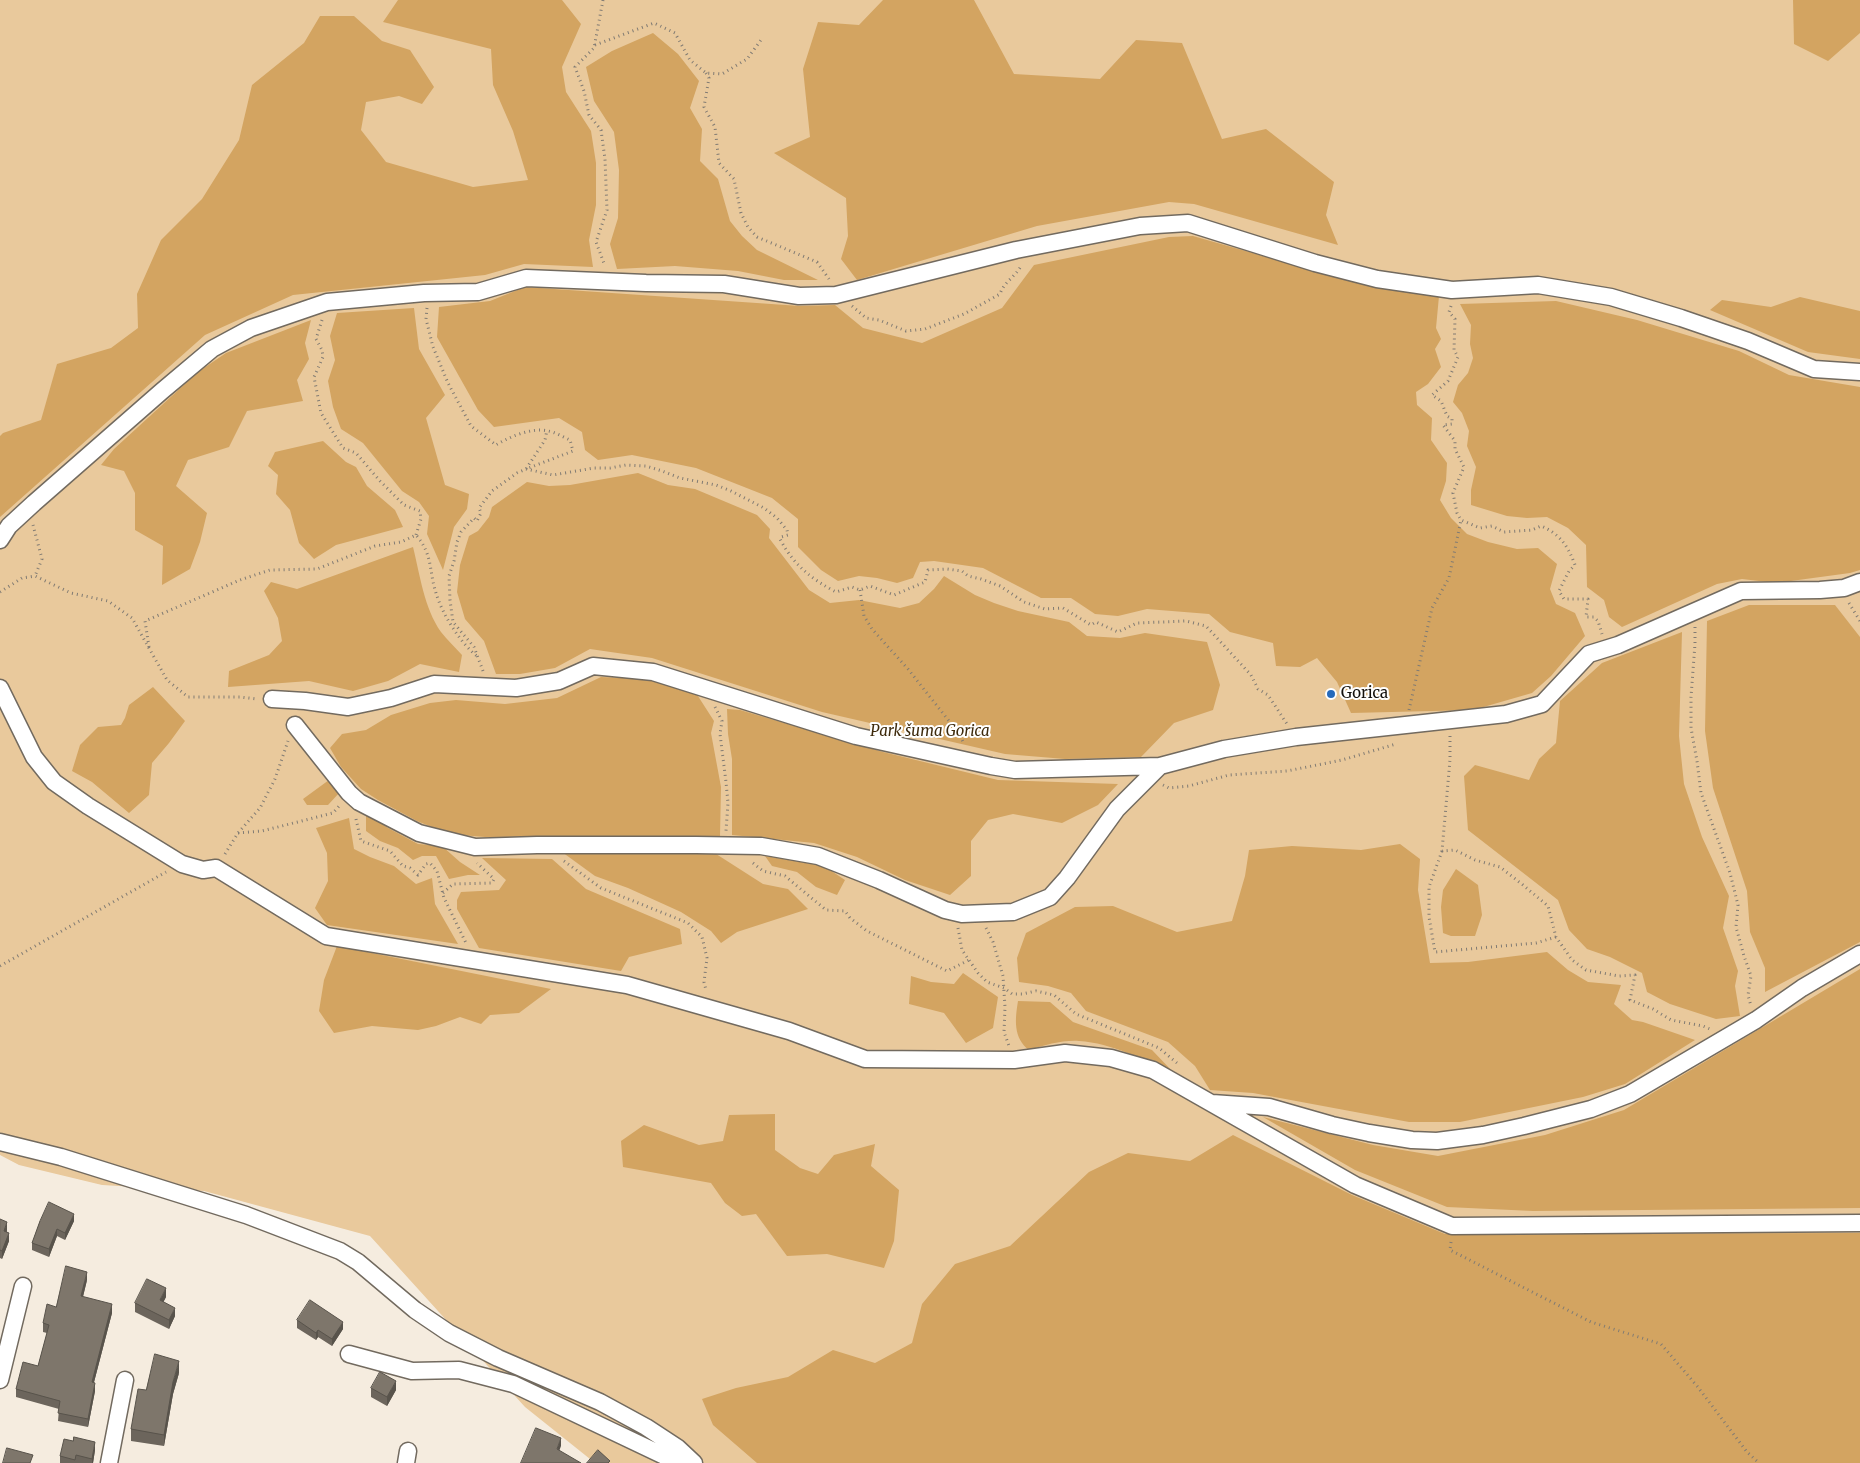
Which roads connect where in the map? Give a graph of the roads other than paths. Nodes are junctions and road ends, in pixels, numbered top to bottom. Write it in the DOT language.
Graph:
graph roads {
  1 [pos="1860,372"];
  2 [pos="0,540"];
  3 [pos="1860,582"];
  4 [pos="0,688"];
  5 [pos="272,700"];
  6 [pos="295,725"];
  7 [pos="1155,770"];
  8 [pos="1860,954"];
  9 [pos="1208,1102"];
  10 [pos="0,1142"];
  11 [pos="1860,1223"];
  12 [pos="23,1286"];
  13 [pos="350,1354"];
  14 [pos="0,1380"];
  15 [pos="125,1380"];
  16 [pos="109,1463"];
  17 [pos="679,1463"];
  18 [pos="694,1463"];
  1 -- 2 [label="street"];
  3 -- 7 [label="street"];
  4 -- 9 [label="street"];
  5 -- 7 [label="street"];
  6 -- 7 [label="street"];
  8 -- 9 [label="street"];
  9 -- 11 [label="street"];
  10 -- 18 [label="street"];
  12 -- 14 [label="street"];
  13 -- 17 [label="street"];
  15 -- 16 [label="street"];
}
